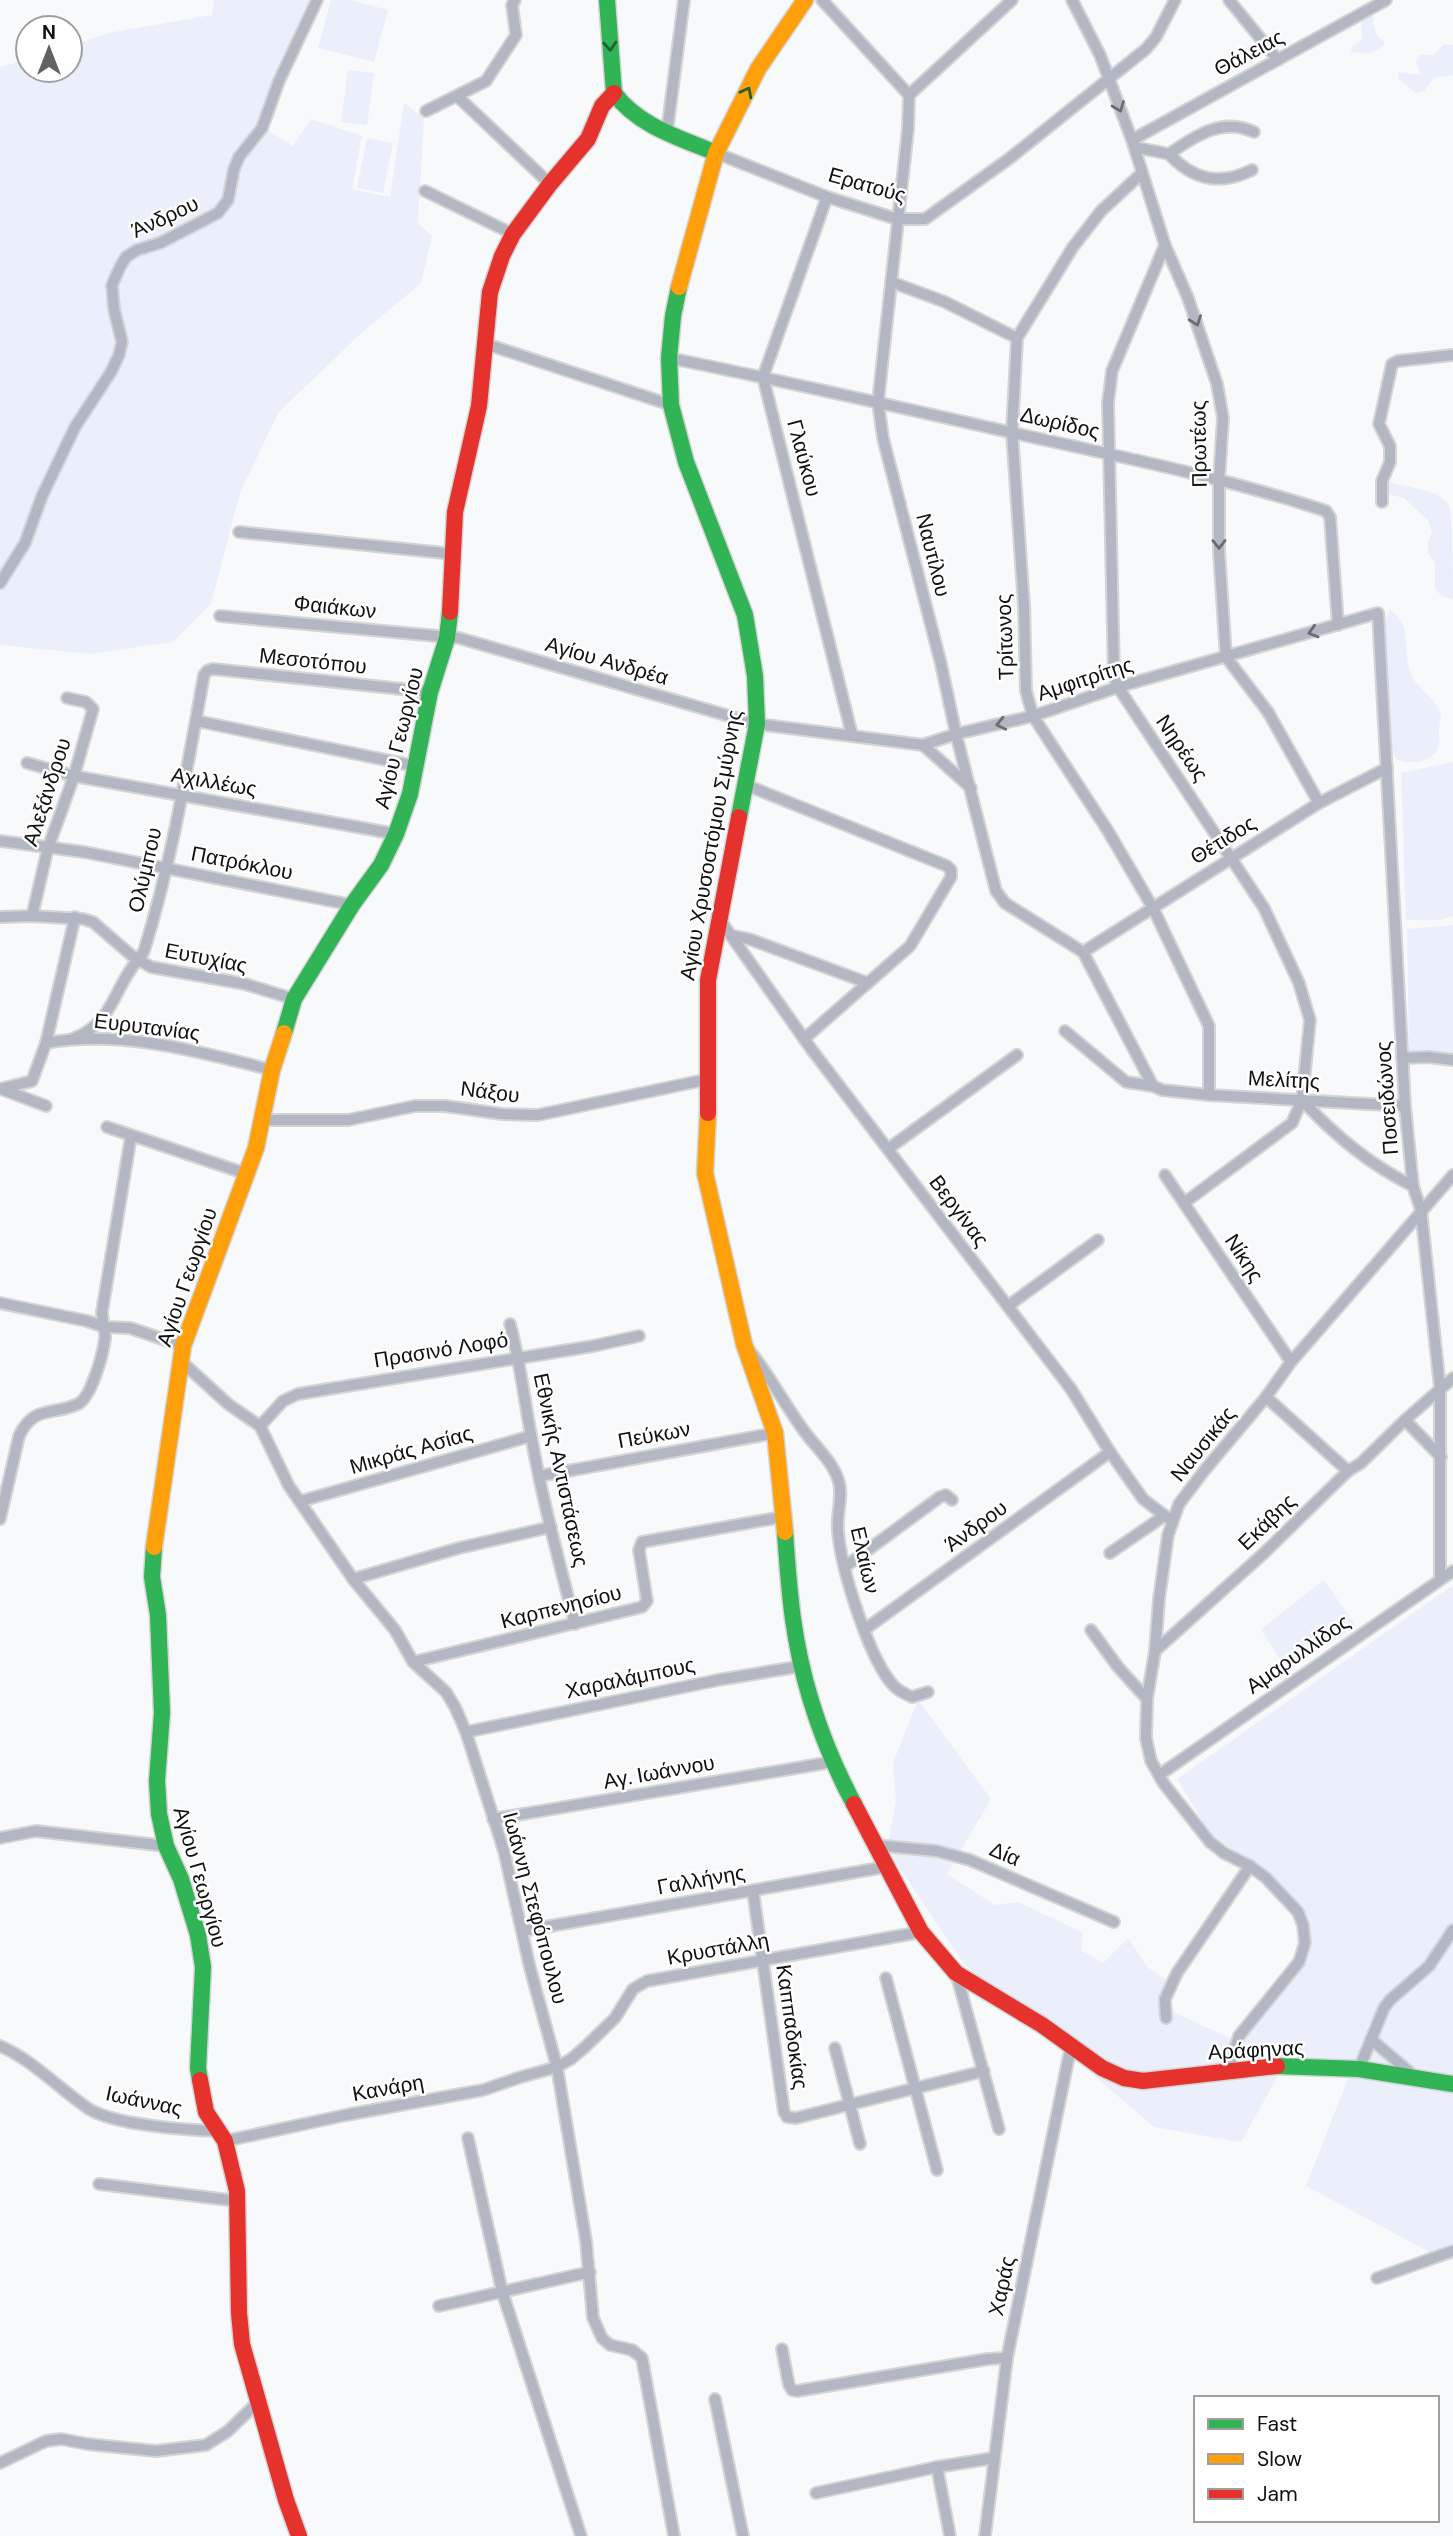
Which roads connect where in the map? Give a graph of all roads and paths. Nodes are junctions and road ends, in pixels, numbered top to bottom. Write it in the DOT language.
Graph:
graph roads {
  1 [pos="317,0"];
  2 [pos="515,0"];
  3 [pos="607,0"];
  4 [pos="684,0"];
  5 [pos="805,0"];
  6 [pos="822,0"];
  7 [pos="1012,0"];
  8 [pos="1072,0"];
  9 [pos="1175,0"];
  10 [pos="1229,0"];
  11 [pos="1382,1"];
  12 [pos="1278,60"];
  13 [pos="1108,80"];
  14 [pos="614,93"];
  15 [pos="909,95"];
  16 [pos="457,96"];
  17 [pos="426,111"];
  18 [pos="667,132"];
  19 [pos="1254,132"];
  20 [pos="1133,144"];
  21 [pos="716,153"];
  22 [pos="1169,154"];
  23 [pos="1252,170"];
  24 [pos="1142,173"];
  25 [pos="550,184"];
  26 [pos="425,191"];
  27 [pos="827,197"];
  28 [pos="897,219"];
  29 [pos="513,234"];
  30 [pos="1165,246"];
  31 [pos="891,282"];
  32 [pos="1017,338"];
  33 [pos="483,343"];
  34 [pos="1453,355"];
  35 [pos="669,358"];
  36 [pos="763,377"];
  37 [pos="878,402"];
  38 [pos="671,405"];
  39 [pos="1013,432"];
  40 [pos="1111,454"];
  41 [pos="1219,480"];
  42 [pos="1382,502"];
  43 [pos="239,532"];
  44 [pos="454,554"];
  45 [pos="0,583"];
  46 [pos="1378,613"];
  47 [pos="220,616"];
  48 [pos="1338,625"];
  49 [pos="447,638"];
  50 [pos="1226,657"];
  51 [pos="202,685"];
  52 [pos="1118,687"];
  53 [pos="430,692"];
  54 [pos="67,698"];
  55 [pos="1033,716"];
  56 [pos="197,721"];
  57 [pos="757,724"];
  58 [pos="956,734"];
  59 [pos="852,735"];
  60 [pos="923,745"];
  61 [pos="27,763"];
  62 [pos="415,766"];
  63 [pos="1387,768"];
  64 [pos="74,776"];
  65 [pos="746,785"];
  66 [pos="971,788"];
  67 [pos="181,796"];
  68 [pos="1319,803"];
  69 [pos="396,835"];
  70 [pos="0,841"];
  71 [pos="48,848"];
  72 [pos="1230,858"];
  73 [pos="166,868"];
  74 [pos="352,905"];
  75 [pos="1153,908"];
  76 [pos="32,916"];
  77 [pos="0,917"];
  78 [pos="75,917"];
  79 [pos="720,920"];
  80 [pos="734,936"];
  81 [pos="1083,953"];
  82 [pos="139,961"];
  83 [pos="868,983"];
  84 [pos="294,999"];
  85 [pos="1065,1031"];
  86 [pos="75,1038"];
  87 [pos="804,1039"];
  88 [pos="46,1043"];
  89 [pos="1017,1055"];
  90 [pos="1402,1058"];
  91 [pos="1453,1060"];
  92 [pos="272,1070"];
  93 [pos="709,1079"];
  94 [pos="1157,1088"];
  95 [pos="1,1089"];
  96 [pos="1209,1095"];
  97 [pos="1302,1100"];
  98 [pos="46,1105"];
  99 [pos="1405,1106"];
  100 [pos="264,1120"];
  101 [pos="107,1126"];
  102 [pos="131,1136"];
  103 [pos="888,1149"];
  104 [pos="247,1174"];
  105 [pos="1165,1175"];
  106 [pos="1453,1175"];
  107 [pos="1413,1185"];
  108 [pos="1184,1203"];
  109 [pos="1421,1210"];
  110 [pos="1098,1240"];
  111 [pos="0,1303"];
  112 [pos="1008,1306"];
  113 [pos="510,1324"];
  114 [pos="105,1327"];
  115 [pos="639,1336"];
  116 [pos="744,1344"];
  117 [pos="182,1353"];
  118 [pos="519,1357"];
  119 [pos="1292,1362"];
  120 [pos="1453,1378"];
  121 [pos="1440,1388"];
  122 [pos="1266,1397"];
  123 [pos="1405,1420"];
  124 [pos="260,1426"];
  125 [pos="775,1433"];
  126 [pos="531,1436"];
  127 [pos="1110,1452"];
  128 [pos="1441,1457"];
  129 [pos="1348,1471"];
  130 [pos="540,1476"];
  131 [pos="952,1500"];
  132 [pos="301,1502"];
  133 [pos="782,1517"];
  134 [pos="0,1518"];
  135 [pos="1168,1519"];
  136 [pos="551,1527"];
  137 [pos="1110,1553"];
  138 [pos="846,1566"];
  139 [pos="1453,1571"];
  140 [pos="353,1579"];
  141 [pos="1440,1579"];
  142 [pos="575,1624"];
  143 [pos="864,1630"];
  144 [pos="1091,1630"];
  145 [pos="1155,1651"];
  146 [pos="413,1661"];
  147 [pos="802,1666"];
  148 [pos="928,1692"];
  149 [pos="1147,1699"];
  150 [pos="466,1732"];
  151 [pos="1151,1760"];
  152 [pos="832,1762"];
  153 [pos="1166,1771"];
  154 [pos="1174,1797"];
  155 [pos="493,1819"];
  156 [pos="0,1838"];
  157 [pos="874,1845"];
  158 [pos="166,1846"];
  159 [pos="1250,1866"];
  160 [pos="886,1867"];
  161 [pos="753,1891"];
  162 [pos="1114,1922"];
  163 [pos="1453,1930"];
  164 [pos="522,1931"];
  165 [pos="921,1932"];
  166 [pos="764,1961"];
  167 [pos="956,1973"];
  168 [pos="886,1978"];
  169 [pos="1166,2018"];
  170 [pos="1371,2039"];
  171 [pos="0,2046"];
  172 [pos="1071,2046"];
  173 [pos="835,2048"];
  174 [pos="557,2067"];
  175 [pos="1359,2069"];
  176 [pos="1228,2070"];
  177 [pos="984,2071"];
  178 [pos="1415,2077"];
  179 [pos="1453,2084"];
  180 [pos="914,2087"];
  181 [pos="850,2105"];
  182 [pos="999,2129"];
  183 [pos="221,2136"];
  184 [pos="468,2138"];
  185 [pos="860,2144"];
  186 [pos="937,2169"];
  187 [pos="99,2184"];
  188 [pos="237,2201"];
  189 [pos="1453,2251"];
  190 [pos="590,2272"];
  191 [pos="1377,2278"];
  192 [pos="502,2291"];
  193 [pos="439,2306"];
  194 [pos="782,2349"];
  195 [pos="1007,2358"];
  196 [pos="715,2399"];
  197 [pos="259,2401"];
  198 [pos="994,2458"];
  199 [pos="0,2463"];
  200 [pos="937,2467"];
  201 [pos="816,2493"];
  202 [pos="299,2536"];
  203 [pos="581,2536"];
  204 [pos="674,2536"];
  205 [pos="743,2536"];
  206 [pos="950,2536"];
  207 [pos="985,2536"];
  1 -- 45 [label="street, Άνδρου"];
  2 -- 16 [label="street"];
  3 -- 14 [label="main road, one-way"];
  4 -- 18 [label="street"];
  21 -- 5 [label="main road, Αγίου Χρυσοστόμου Σμύρνης, one-way"];
  6 -- 15 [label="street"];
  7 -- 15 [label="street"];
  8 -- 13 [label="street, Πρωτέως"];
  9 -- 13 [label="street, Ερατούς"];
  10 -- 12 [label="street"];
  11 -- 12 [label="street, Θάλειας"];
  12 -- 20 [label="street, Θάλειας"];
  13 -- 20 [label="street, Πρωτέως, one-way"];
  13 -- 28 [label="street, Ερατούς"];
  14 -- 18 [label="main road, Ερατούς"];
  14 -- 25 [label="main road, Αγίου Γεωργίου"];
  15 -- 28 [label="street, Ναυτίλου"];
  16 -- 17 [label="street"];
  16 -- 25 [label="street"];
  18 -- 21 [label="main road, Ερατούς"];
  19 -- 22 [label="street"];
  20 -- 22 [label="street"];
  20 -- 24 [label="street, Πρωτέως"];
  21 -- 27 [label="street, Ερατούς"];
  21 -- 35 [label="main road, Αγίου Χρυσοστόμου Σμύρνης"];
  22 -- 23 [label="street"];
  24 -- 30 [label="street, Πρωτέως"];
  24 -- 32 [label="street, Τρίτωνος"];
  25 -- 29 [label="main road, Αγίου Γεωργίου"];
  26 -- 29 [label="street"];
  27 -- 28 [label="street, Ερατούς"];
  27 -- 36 [label="street"];
  28 -- 31 [label="street, Ναυτίλου"];
  29 -- 33 [label="main road, Αγίου Γεωργίου"];
  30 -- 40 [label="street, Νηρέως"];
  30 -- 41 [label="street, Πρωτέως, one-way"];
  31 -- 32 [label="street"];
  31 -- 37 [label="street, Ναυτίλου"];
  32 -- 39 [label="street, Τρίτωνος"];
  33 -- 38 [label="street"];
  33 -- 44 [label="main road, Αγίου Γεωργίου"];
  34 -- 42 [label="street"];
  35 -- 36 [label="street, Δωρίδος"];
  35 -- 38 [label="main road, Αγίου Χρυσοστόμου Σμύρνης"];
  36 -- 37 [label="street, Δωρίδος"];
  36 -- 59 [label="street, Γλαύκου"];
  37 -- 39 [label="street, Δωρίδος"];
  37 -- 58 [label="street, Ναυτίλου"];
  38 -- 57 [label="main road, Αγίου Χρυσοστόμου Σμύρνης"];
  39 -- 40 [label="street, Δωρίδος"];
  39 -- 55 [label="street, Τρίτωνος"];
  40 -- 41 [label="street, Δωρίδος"];
  40 -- 52 [label="street, Νηρέως"];
  41 -- 48 [label="street, Δωρίδος"];
  41 -- 50 [label="street, Πρωτέως, one-way"];
  43 -- 44 [label="street"];
  44 -- 49 [label="main road, Αγίου Γεωργίου"];
  46 -- 48 [label="street, Αμφιτρίτης"];
  46 -- 63 [label="street, Ποσειδώνος"];
  47 -- 49 [label="street, Φαιάκων"];
  48 -- 50 [label="street, Αμφιτρίτης, one-way"];
  49 -- 53 [label="main road, Αγίου Γεωργίου"];
  49 -- 57 [label="street, Αγίου Ανδρέα"];
  50 -- 52 [label="street, Αμφιτρίτης"];
  50 -- 68 [label="street"];
  51 -- 53 [label="street, Μεσοτόπου"];
  51 -- 56 [label="street, Ολύμπου"];
  52 -- 55 [label="street, Αμφιτρίτης"];
  52 -- 72 [label="street, Νηρέως"];
  53 -- 62 [label="main road, Αγίου Γεωργίου"];
  54 -- 64 [label="street, Αλεξάνδρου"];
  55 -- 58 [label="street, Αμφιτρίτης, one-way"];
  55 -- 75 [label="street, Τρίτωνος"];
  56 -- 62 [label="street"];
  56 -- 67 [label="street, Ολύμπου"];
  57 -- 59 [label="street, Αμφιτρίτης"];
  57 -- 65 [label="main road, Αγίου Χρυσοστόμου Σμύρνης"];
  58 -- 60 [label="street, Αμφιτρίτης"];
  58 -- 66 [label="street, Ναυτίλου"];
  59 -- 60 [label="street, Αμφιτρίτης"];
  60 -- 66 [label="street"];
  61 -- 64 [label="street, Αχιλλέως"];
  62 -- 69 [label="main road, Αγίου Γεωργίου"];
  63 -- 68 [label="street, Θέτιδος"];
  63 -- 90 [label="street, Ποσειδώνος"];
  64 -- 67 [label="street, Αχιλλέως"];
  64 -- 71 [label="street, Αλεξάνδρου"];
  65 -- 79 [label="main road, Αγίου Χρυσοστόμου Σμύρνης"];
  65 -- 83 [label="street"];
  66 -- 81 [label="street, Ναυτίλου"];
  67 -- 69 [label="street, Αχιλλέως"];
  67 -- 73 [label="street, Ολύμπου"];
  68 -- 72 [label="street, Θέτιδος"];
  69 -- 74 [label="main road, Αγίου Γεωργίου"];
  70 -- 71 [label="street, Πατρόκλου"];
  71 -- 73 [label="street, Πατρόκλου"];
  71 -- 76 [label="street, Αλεξάνδρου"];
  72 -- 75 [label="street, Θέτιδος"];
  72 -- 97 [label="street, Νηρέως"];
  73 -- 74 [label="street, Πατρόκλου"];
  73 -- 82 [label="street, Ολύμπου"];
  74 -- 84 [label="main road, Αγίου Γεωργίου"];
  75 -- 81 [label="street, Θέτιδος"];
  75 -- 96 [label="street, Τρίτωνος"];
  76 -- 77 [label="street, Ευτυχίας"];
  76 -- 78 [label="street, Ευτυχίας"];
  78 -- 82 [label="street, Ευτυχίας"];
  78 -- 88 [label="street"];
  79 -- 80 [label="street, Βεργίνας"];
  79 -- 93 [label="main road, Αγίου Χρυσοστόμου Σμύρνης"];
  80 -- 83 [label="street"];
  80 -- 87 [label="street, Βεργίνας"];
  81 -- 94 [label="street, Ναυτίλου"];
  82 -- 84 [label="street, Ευτυχίας"];
  82 -- 86 [label="street, Ολύμπου"];
  83 -- 87 [label="street"];
  84 -- 92 [label="main road, Αγίου Γεωργίου"];
  85 -- 94 [label="street, Μελίτης"];
  86 -- 88 [label="street, Ευρυτανίας"];
  86 -- 92 [label="street, Ευρυτανίας"];
  87 -- 103 [label="street, Βεργίνας"];
  88 -- 95 [label="street"];
  89 -- 103 [label="street"];
  90 -- 91 [label="street"];
  90 -- 99 [label="street, Ποσειδώνος"];
  92 -- 100 [label="main road, Αγίου Γεωργίου"];
  93 -- 100 [label="street, Νάξου"];
  93 -- 116 [label="main road, Αγίου Χρυσοστόμου Σμύρνης"];
  94 -- 96 [label="street, Μελίτης"];
  95 -- 98 [label="street"];
  96 -- 97 [label="street, Μελίτης"];
  97 -- 99 [label="street, Μελίτης"];
  97 -- 107 [label="street"];
  97 -- 108 [label="street, Νηρέως"];
  99 -- 107 [label="street, Ποσειδώνος"];
  100 -- 104 [label="main road, Αγίου Γεωργίου"];
  101 -- 102 [label="street"];
  102 -- 104 [label="street"];
  102 -- 114 [label="street"];
  103 -- 112 [label="street, Βεργίνας"];
  104 -- 117 [label="main road, Αγίου Γεωργίου"];
  105 -- 108 [label="street, Νίκης"];
  106 -- 109 [label="street, Ναυσικάς"];
  107 -- 109 [label="street, Ποσειδώνος"];
  108 -- 119 [label="street, Νίκης"];
  109 -- 119 [label="street, Ναυσικάς"];
  109 -- 121 [label="street, Ποσειδώνος"];
  110 -- 112 [label="street"];
  111 -- 114 [label="street"];
  112 -- 127 [label="street, Βεργίνας"];
  113 -- 118 [label="street, Εθνικής Αντιστάσεως"];
  114 -- 117 [label="street"];
  114 -- 134 [label="street"];
  115 -- 118 [label="street, Πρασινό Λοφό"];
  116 -- 125 [label="main road, Αγίου Χρυσοστόμου Σμύρνης"];
  116 -- 138 [label="street, Ελαίων"];
  117 -- 124 [label="street, Ιωάννη Στεφόπουλου"];
  117 -- 158 [label="main road, Αγίου Γεωργίου"];
  118 -- 124 [label="street, Πρασινό Λοφό"];
  118 -- 126 [label="street, Εθνικής Αντιστάσεως"];
  119 -- 122 [label="street, Ναυσικάς"];
  120 -- 121 [label="street, Εκάβης"];
  121 -- 123 [label="street, Εκάβης"];
  121 -- 128 [label="street, Ποσειδώνος"];
  122 -- 129 [label="street"];
  122 -- 135 [label="street, Ναυσικάς"];
  123 -- 128 [label="street"];
  123 -- 129 [label="street, Εκάβης"];
  124 -- 132 [label="street, Ιωάννη Στεφόπουλου"];
  125 -- 130 [label="street, Πεύκων"];
  125 -- 133 [label="main road, Αγίου Χρυσοστόμου Σμύρνης"];
  126 -- 130 [label="street, Εθνικής Αντιστάσεως"];
  126 -- 132 [label="street, Μικράς Ασίας"];
  127 -- 135 [label="street, Βεργίνας"];
  127 -- 143 [label="street, Άνδρου"];
  128 -- 141 [label="street, Ποσειδώνος"];
  129 -- 145 [label="street, Εκάβης"];
  130 -- 136 [label="street, Εθνικής Αντιστάσεως"];
  131 -- 138 [label="street"];
  132 -- 140 [label="street, Ιωάννη Στεφόπουλου"];
  133 -- 142 [label="street, Καρπενησίου"];
  133 -- 147 [label="main road, Αγίου Χρυσοστόμου Σμύρνης"];
  135 -- 137 [label="street"];
  135 -- 145 [label="street, Ναυσικάς"];
  136 -- 140 [label="street"];
  136 -- 142 [label="street, Εθνικής Αντιστάσεως"];
  138 -- 143 [label="street, Ελαίων"];
  139 -- 141 [label="street, Αμαρυλλίδος"];
  140 -- 146 [label="street, Ιωάννη Στεφόπουλου"];
  141 -- 153 [label="street, Αμαρυλλίδος"];
  142 -- 146 [label="street, Καρπενησίου"];
  143 -- 148 [label="street, Ελαίων"];
  144 -- 149 [label="street"];
  145 -- 149 [label="street, Ναυσικάς"];
  146 -- 150 [label="street, Ιωάννη Στεφόπουλου"];
  147 -- 150 [label="street, Χαραλάμπους"];
  147 -- 152 [label="main road, Αγίου Χρυσοστόμου Σμύρνης"];
  149 -- 151 [label="street, Ναυσικάς"];
  150 -- 155 [label="street, Ιωάννη Στεφόπουλου"];
  151 -- 153 [label="street"];
  151 -- 154 [label="street, Ναυσικάς"];
  152 -- 155 [label="street, Αγ. Ιωάννου"];
  152 -- 157 [label="main road, Αγίου Χρυσοστόμου Σμύρνης"];
  153 -- 154 [label="street"];
  154 -- 159 [label="street"];
  155 -- 164 [label="street, Ιωάννη Στεφόπουλου"];
  156 -- 158 [label="street"];
  157 -- 160 [label="main road, Αγίου Χρυσοστόμου Σμύρνης"];
  157 -- 162 [label="street, Δία"];
  158 -- 183 [label="main road, Αγίου Γεωργίου"];
  159 -- 169 [label="street"];
  159 -- 176 [label="street"];
  160 -- 161 [label="street, Γαλλήνης"];
  160 -- 165 [label="main road, Αγίου Χρυσοστόμου Σμύρνης"];
  161 -- 164 [label="street, Γαλλήνης"];
  161 -- 166 [label="street, Καππαδοκίας"];
  163 -- 170 [label="street"];
  164 -- 174 [label="street, Ιωάννη Στεφόπουλου"];
  165 -- 166 [label="street, Κρυστάλλη"];
  165 -- 167 [label="main road, Αγίου Χρυσοστόμου Σμύρνης"];
  166 -- 174 [label="street, Κρυστάλλη"];
  166 -- 181 [label="street, Καππαδοκίας"];
  167 -- 172 [label="main road, Αγίου Χρυσοστόμου Σμύρνης"];
  167 -- 177 [label="street"];
  168 -- 180 [label="street"];
  170 -- 175 [label="street"];
  170 -- 178 [label="street"];
  171 -- 183 [label="street, Ιωάννας"];
  172 -- 176 [label="main road, Αράφηνας"];
  172 -- 195 [label="street, Χαράς"];
  173 -- 181 [label="street"];
  174 -- 183 [label="street, Κανάρη"];
  174 -- 190 [label="street, Ιωάννη Στεφόπουλου"];
  175 -- 176 [label="main road, Αράφηνας"];
  175 -- 178 [label="main road, Αράφηνας"];
  177 -- 180 [label="street"];
  177 -- 182 [label="street"];
  178 -- 179 [label="main road, Αράφηνας"];
  180 -- 181 [label="street"];
  180 -- 186 [label="street"];
  181 -- 185 [label="street"];
  183 -- 188 [label="main road, Αγίου Γεωργίου"];
  184 -- 192 [label="street"];
  187 -- 188 [label="street"];
  188 -- 197 [label="main road, Αγίου Γεωργίου"];
  189 -- 191 [label="street"];
  190 -- 192 [label="street"];
  190 -- 204 [label="street, Ιωάννη Στεφόπουλου"];
  192 -- 193 [label="street"];
  192 -- 203 [label="street"];
  194 -- 195 [label="street"];
  195 -- 198 [label="street, Χαράς"];
  196 -- 205 [label="street"];
  197 -- 199 [label="street"];
  197 -- 202 [label="main road, Αγίου Γεωργίου"];
  198 -- 200 [label="street"];
  198 -- 207 [label="street, Χαράς"];
  200 -- 201 [label="street"];
  200 -- 206 [label="street"];
}
